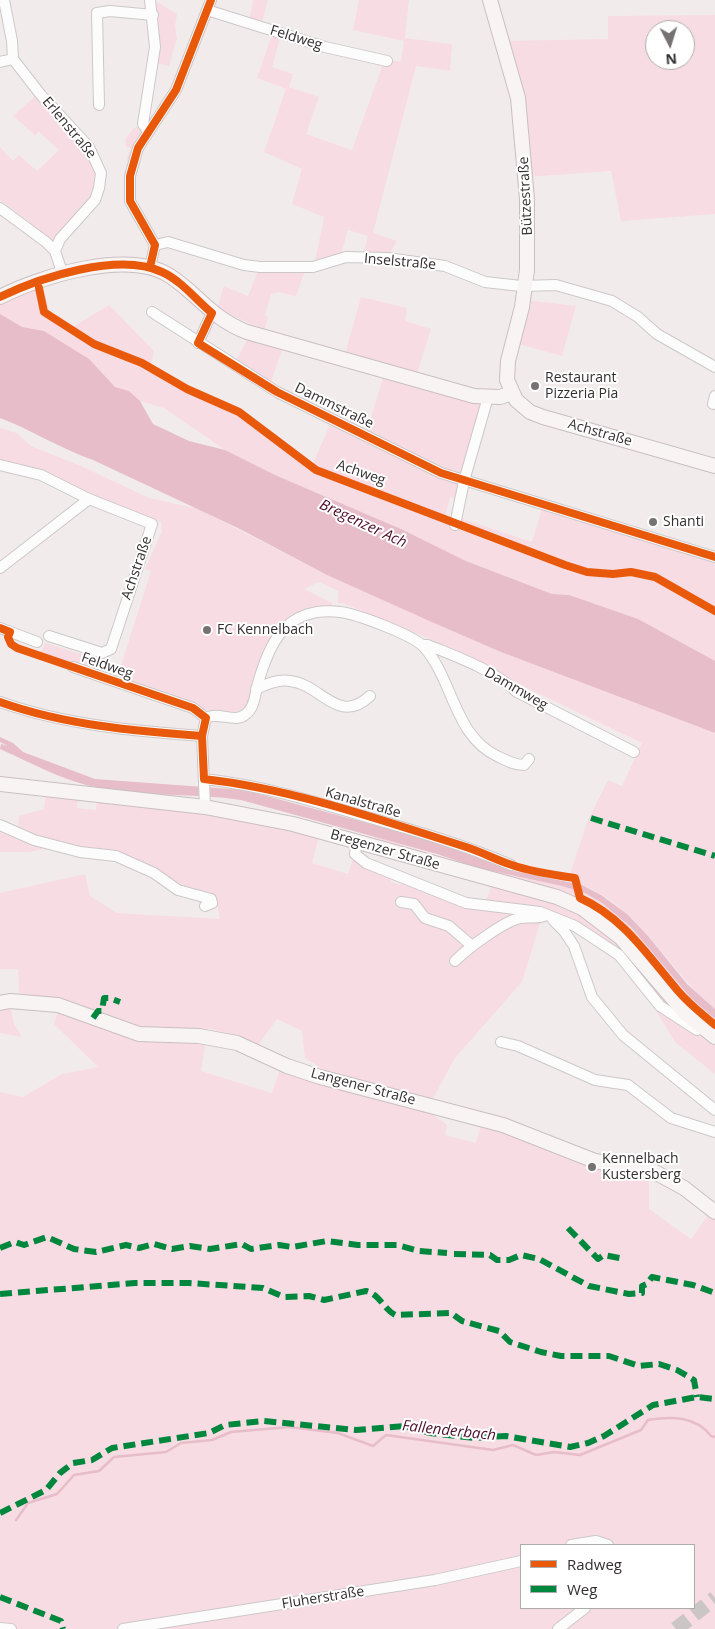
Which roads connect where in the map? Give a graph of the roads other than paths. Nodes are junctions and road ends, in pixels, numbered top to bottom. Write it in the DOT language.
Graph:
graph roads {
  1 [pos="4,0"];
  2 [pos="150,0"];
  3 [pos="490,0"];
  4 [pos="209,5"];
  5 [pos="153,16"];
  6 [pos="13,58"];
  7 [pos="387,61"];
  8 [pos="0,62"];
  9 [pos="99,105"];
  10 [pos="148,131"];
  11 [pos="0,208"];
  12 [pos="155,249"];
  13 [pos="55,251"];
  14 [pos="150,267"];
  15 [pos="63,275"];
  16 [pos="525,286"];
  17 [pos="1,296"];
  18 [pos="152,312"];
  19 [pos="212,313"];
  20 [pos="198,343"];
  21 [pos="715,367"];
  22 [pos="510,389"];
  23 [pos="490,397"];
  24 [pos="0,465"];
  25 [pos="715,466"];
  26 [pos="464,481"];
  27 [pos="89,499"];
  28 [pos="455,524"];
  29 [pos="715,557"];
  30 [pos="0,568"];
  31 [pos="0,628"];
  32 [pos="49,636"];
  33 [pos="37,642"];
  34 [pos="422,645"];
  35 [pos="73,667"];
  36 [pos="256,689"];
  37 [pos="370,696"];
  38 [pos="8,705"];
  39 [pos="206,718"];
  40 [pos="202,736"];
  41 [pos="634,752"];
  42 [pos="529,759"];
  43 [pos="204,781"];
  44 [pos="0,784"];
  45 [pos="205,803"];
  46 [pos="0,825"];
  47 [pos="357,842"];
  48 [pos="512,865"];
  49 [pos="401,902"];
  50 [pos="205,906"];
  51 [pos="546,915"];
  52 [pos="471,946"];
  53 [pos="455,960"];
  54 [pos="0,1003"];
  55 [pos="711,1034"];
  56 [pos="500,1042"];
  57 [pos="715,1110"];
  58 [pos="715,1132"];
  59 [pos="715,1212"];
  60 [pos="577,1544"];
  61 [pos="605,1544"];
  62 [pos="520,1561"];
  63 [pos="584,1609"];
  64 [pos="0,1628"];
  65 [pos="11,1629"];
  66 [pos="124,1629"];
  67 [pos="558,1629"];
  1 -- 6 [label="street"];
  2 -- 5 [label="street"];
  3 -- 16 [label="main road, Bützestraße"];
  4 -- 7 [label="street, Feldweg"];
  4 -- 10 [label="street"];
  5 -- 9 [label="street"];
  5 -- 10 [label="street"];
  6 -- 8 [label="street"];
  6 -- 13 [label="street, Erlenstraße"];
  10 -- 12 [label="street"];
  11 -- 13 [label="street"];
  12 -- 14 [label="street"];
  12 -- 16 [label="street, Inselstraße"];
  13 -- 15 [label="street"];
  14 -- 15 [label="main road"];
  14 -- 19 [label="main road"];
  15 -- 17 [label="main road"];
  16 -- 21 [label="street, Inselstraße"];
  16 -- 22 [label="main road, Bützestraße"];
  18 -- 20 [label="street, Dammstraße"];
  19 -- 20 [label="street"];
  19 -- 23 [label="main road"];
  20 -- 26 [label="street, Dammstraße"];
  22 -- 23 [label="main road"];
  22 -- 25 [label="main road, Achstraße"];
  23 -- 26 [label="street"];
  24 -- 27 [label="street, Achstraße"];
  26 -- 28 [label="street"];
  26 -- 29 [label="street, Dammstraße"];
  27 -- 30 [label="street"];
  27 -- 32 [label="street, Achstraße"];
  31 -- 33 [label="street"];
  34 -- 36 [label="street, Dammweg"];
  34 -- 41 [label="street, Dammweg"];
  34 -- 42 [label="street"];
  35 -- 39 [label="street, Feldweg"];
  36 -- 37 [label="street"];
  36 -- 39 [label="street, Dammweg"];
  38 -- 40 [label="street"];
  39 -- 40 [label="street"];
  40 -- 43 [label="street"];
  43 -- 45 [label="street"];
  43 -- 48 [label="street, Kanalstraße"];
  44 -- 45 [label="main road, Bregenzer Straße"];
  45 -- 47 [label="main road, Bregenzer Straße"];
  46 -- 50 [label="street"];
  47 -- 51 [label="street"];
  47 -- 55 [label="main road, Bregenzer Straße"];
  49 -- 52 [label="street"];
  51 -- 52 [label="street"];
  51 -- 55 [label="street"];
  51 -- 57 [label="street"];
  52 -- 53 [label="street"];
  54 -- 59 [label="main road, Langener Straße"];
  56 -- 58 [label="street"];
  60 -- 61 [label="street"];
  62 -- 66 [label="street, Fluherstraße"];
  63 -- 67 [label="street"];
  64 -- 65 [label="street"];
}
